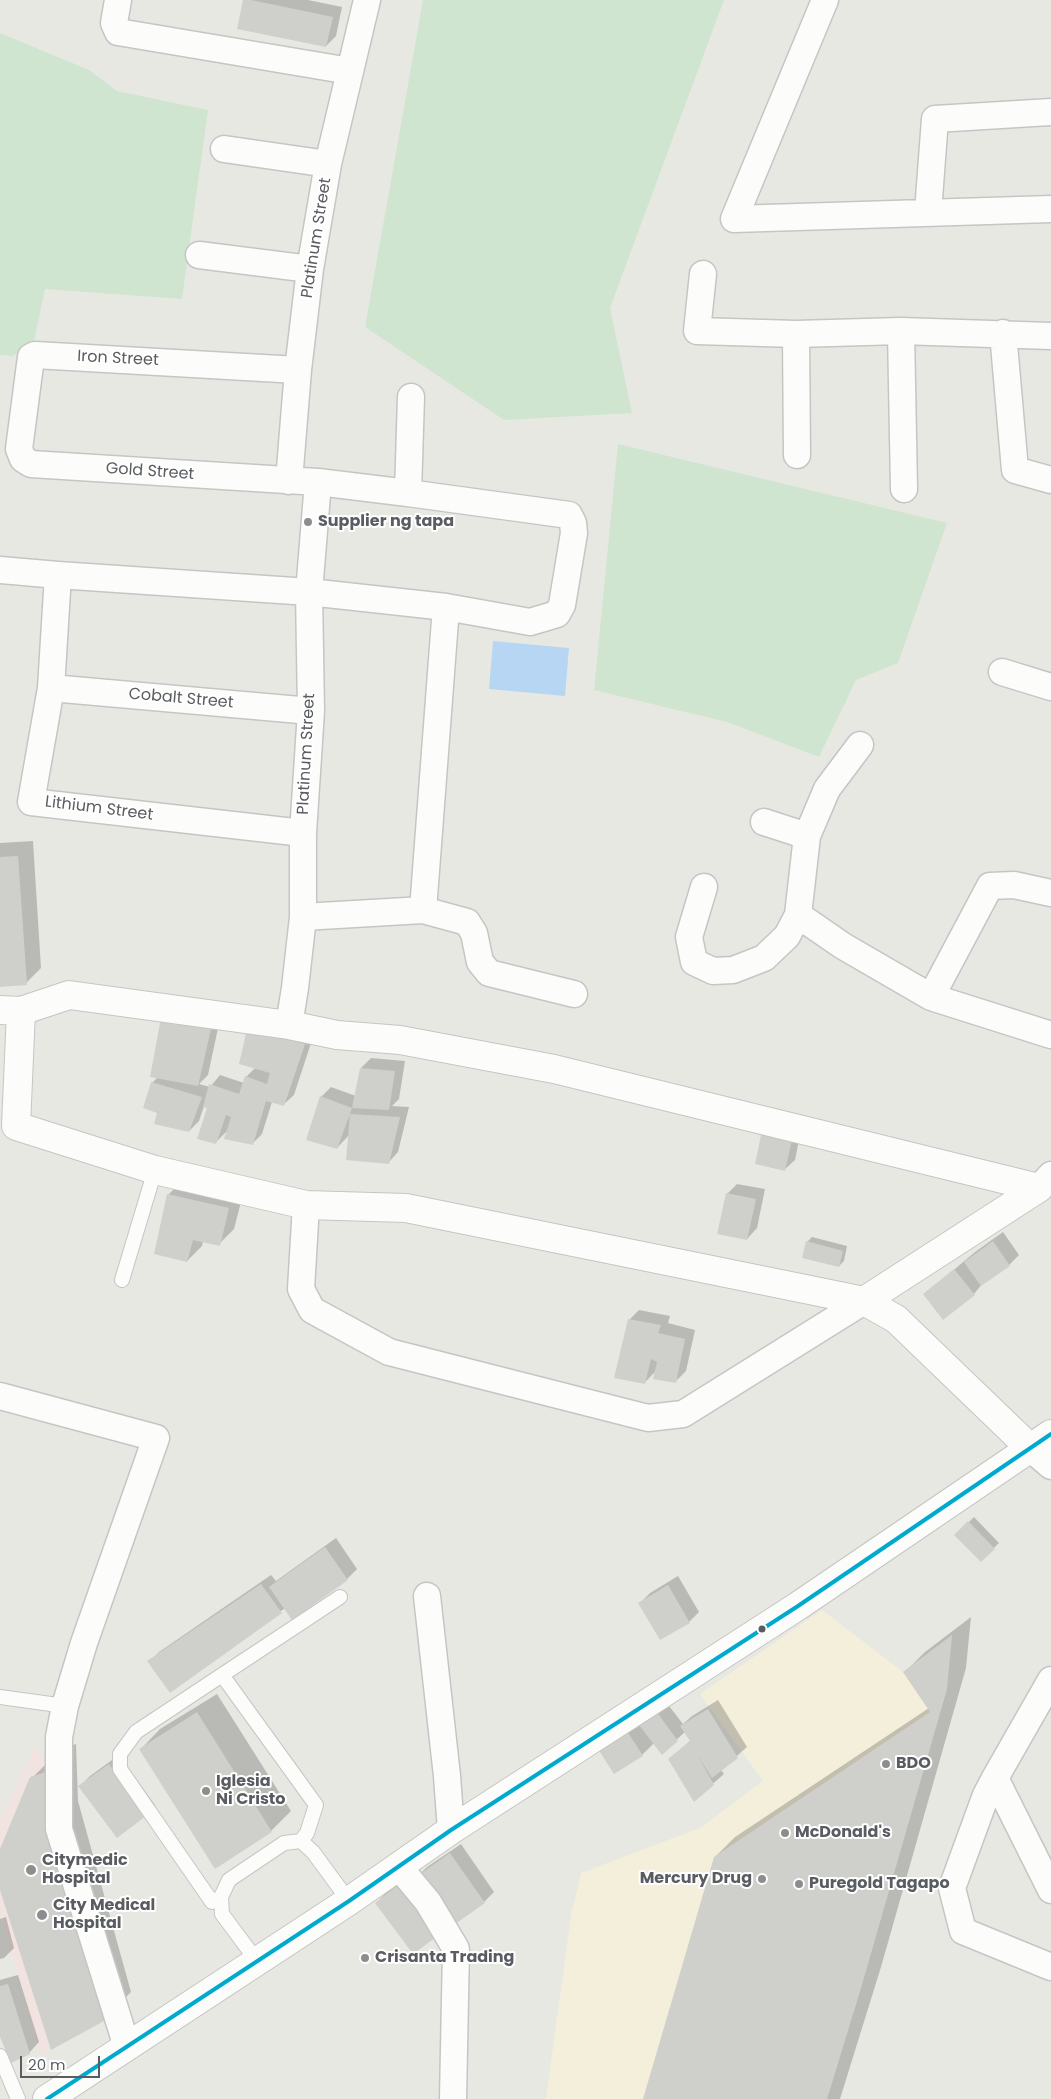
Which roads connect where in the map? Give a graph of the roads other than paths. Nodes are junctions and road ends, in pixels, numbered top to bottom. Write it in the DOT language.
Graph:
graph roads {
  1 [pos="118,0"];
  2 [pos="368,0"];
  3 [pos="825,0"];
  4 [pos="350,71"];
  5 [pos="1051,112"];
  6 [pos="224,149"];
  7 [pos="328,164"];
  8 [pos="1051,209"];
  9 [pos="928,212"];
  10 [pos="199,255"];
  11 [pos="310,269"];
  12 [pos="703,274"];
  13 [pos="902,330"];
  14 [pos="1003,333"];
  15 [pos="796,334"];
  16 [pos="1051,336"];
  17 [pos="298,370"];
  18 [pos="411,397"];
  19 [pos="19,449"];
  20 [pos="797,455"];
  21 [pos="1051,480"];
  22 [pos="289,481"];
  23 [pos="318,482"];
  24 [pos="904,488"];
  25 [pos="408,493"];
  26 [pos="0,570"];
  27 [pos="58,576"];
  28 [pos="309,592"];
  29 [pos="446,607"];
  30 [pos="1002,672"];
  31 [pos="1051,687"];
  32 [pos="51,688"];
  33 [pos="311,711"];
  34 [pos="860,745"];
  35 [pos="764,822"];
  36 [pos="303,833"];
  37 [pos="807,836"];
  38 [pos="704,887"];
  39 [pos="1051,893"];
  40 [pos="423,910"];
  41 [pos="798,915"];
  42 [pos="303,917"];
  43 [pos="574,994"];
  44 [pos="931,996"];
  45 [pos="10,1011"];
  46 [pos="289,1025"];
  47 [pos="1051,1035"];
  48 [pos="155,1170"];
  49 [pos="1045,1182"];
  50 [pos="306,1205"];
  51 [pos="122,1280"];
  52 [pos="864,1301"];
  53 [pos="0,1396"];
  54 [pos="1041,1441"];
  55 [pos="1051,1466"];
  56 [pos="427,1596"];
  57 [pos="340,1597"];
  58 [pos="222,1675"];
  59 [pos="1051,1680"];
  60 [pos="0,1697"];
  61 [pos="65,1706"];
  62 [pos="995,1778"];
  63 [pos="451,1830"];
  64 [pos="301,1842"];
  65 [pos="398,1868"];
  66 [pos="1051,1890"];
  67 [pos="221,1897"];
  68 [pos="349,1902"];
  69 [pos="257,1961"];
  70 [pos="1051,1967"];
  71 [pos="127,2047"];
  72 [pos="0,2056"];
  73 [pos="18,2099"];
  74 [pos="47,2099"];
  75 [pos="453,2099"];
  1 -- 4 [label="street"];
  2 -- 4 [label="street, Platinum Street"];
  3 -- 9 [label="street"];
  4 -- 7 [label="street, Platinum Street"];
  5 -- 9 [label="street"];
  6 -- 7 [label="street"];
  7 -- 11 [label="street, Platinum Street"];
  8 -- 9 [label="street"];
  10 -- 11 [label="street"];
  11 -- 17 [label="street, Platinum Street"];
  12 -- 15 [label="street"];
  13 -- 14 [label="street"];
  13 -- 15 [label="street"];
  13 -- 24 [label="street"];
  14 -- 16 [label="street"];
  14 -- 21 [label="street"];
  15 -- 20 [label="street"];
  17 -- 19 [label="street, Iron Street"];
  17 -- 22 [label="street, Platinum Street"];
  18 -- 25 [label="street"];
  19 -- 22 [label="street, Gold Street"];
  22 -- 23 [label="street, Gold Street"];
  23 -- 25 [label="street, Gold Street"];
  23 -- 28 [label="street, Platinum Street"];
  25 -- 29 [label="street, Gold Street"];
  26 -- 27 [label="street"];
  27 -- 28 [label="street"];
  27 -- 32 [label="street, Lithium Street"];
  28 -- 29 [label="street"];
  28 -- 33 [label="street, Platinum Street"];
  29 -- 40 [label="street"];
  30 -- 31 [label="street"];
  32 -- 33 [label="street, Cobalt Street"];
  32 -- 36 [label="street, Lithium Street"];
  33 -- 36 [label="street, Platinum Street"];
  34 -- 37 [label="street"];
  35 -- 37 [label="street"];
  36 -- 42 [label="street, Platinum Street"];
  37 -- 41 [label="street"];
  38 -- 41 [label="street"];
  39 -- 44 [label="street"];
  40 -- 42 [label="street"];
  40 -- 43 [label="street"];
  41 -- 44 [label="street"];
  42 -- 46 [label="street, Platinum Street"];
  44 -- 47 [label="street"];
  45 -- 46 [label="street"];
  45 -- 48 [label="street"];
  46 -- 49 [label="street"];
  48 -- 50 [label="street"];
  48 -- 51 [label="lane"];
  49 -- 52 [label="street"];
  50 -- 52 [label="street"];
  50 -- 52 [label="street"];
  52 -- 54 [label="street"];
  53 -- 61 [label="street"];
  54 -- 55 [label="street"];
  54 -- 63 [label="street"];
  56 -- 63 [label="street"];
  57 -- 58 [label="lane"];
  58 -- 64 [label="lane"];
  58 -- 67 [label="lane"];
  59 -- 62 [label="street"];
  60 -- 61 [label="lane"];
  61 -- 71 [label="street"];
  62 -- 66 [label="street"];
  62 -- 70 [label="street"];
  63 -- 65 [label="street"];
  64 -- 67 [label="lane"];
  64 -- 68 [label="lane"];
  65 -- 68 [label="street"];
  65 -- 75 [label="street"];
  67 -- 69 [label="lane"];
  68 -- 69 [label="street"];
  69 -- 71 [label="street"];
  71 -- 74 [label="street"];
  72 -- 73 [label="lane"];
}
